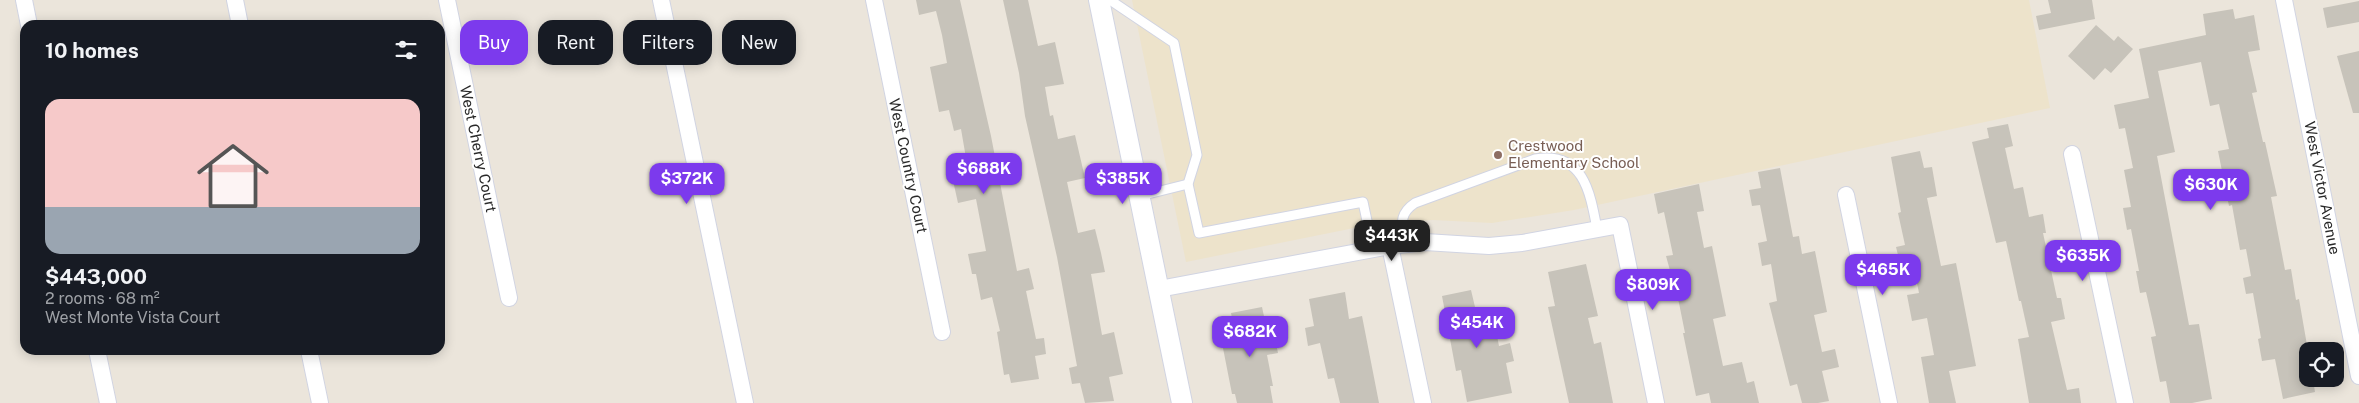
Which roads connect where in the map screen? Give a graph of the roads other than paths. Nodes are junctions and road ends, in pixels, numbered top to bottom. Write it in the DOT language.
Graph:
graph roads {
  1 [pos="24,0"];
  2 [pos="235,0"];
  3 [pos="447,0"];
  4 [pos="661,0"];
  5 [pos="874,0"];
  6 [pos="1099,0"];
  7 [pos="1110,0"];
  8 [pos="2284,0"];
  9 [pos="28,20"];
  10 [pos="239,20"];
  11 [pos="2072,154"];
  12 [pos="1188,184"];
  13 [pos="1846,195"];
  14 [pos="1139,196"];
  15 [pos="1598,229"];
  16 [pos="1398,245"];
  17 [pos="1373,249"];
  18 [pos="1159,289"];
  19 [pos="509,298"];
  20 [pos="942,332"];
  21 [pos="98,355"];
  22 [pos="310,355"];
  23 [pos="2359,376"];
  24 [pos="108,403"];
  25 [pos="320,403"];
  26 [pos="745,403"];
  27 [pos="1182,403"];
  28 [pos="1423,403"];
  29 [pos="1656,403"];
  30 [pos="1889,403"];
  31 [pos="2125,403"];
  1 -- 9 [label="street"];
  2 -- 10 [label="street"];
  3 -- 19 [label="street, West Cherry Court"];
  4 -- 26 [label="street"];
  5 -- 20 [label="street, West Country Court"];
  6 -- 14 [label="street"];
  7 -- 12 [label="lane"];
  8 -- 23 [label="street, West Victor Avenue"];
  11 -- 31 [label="street"];
  12 -- 14 [label="lane"];
  12 -- 17 [label="lane"];
  13 -- 30 [label="street"];
  14 -- 18 [label="street"];
  15 -- 16 [label="street"];
  15 -- 16 [label="lane"];
  15 -- 29 [label="street"];
  16 -- 17 [label="street"];
  16 -- 28 [label="street"];
  17 -- 18 [label="street"];
  18 -- 27 [label="street"];
  21 -- 24 [label="street"];
  22 -- 25 [label="street"];
}
